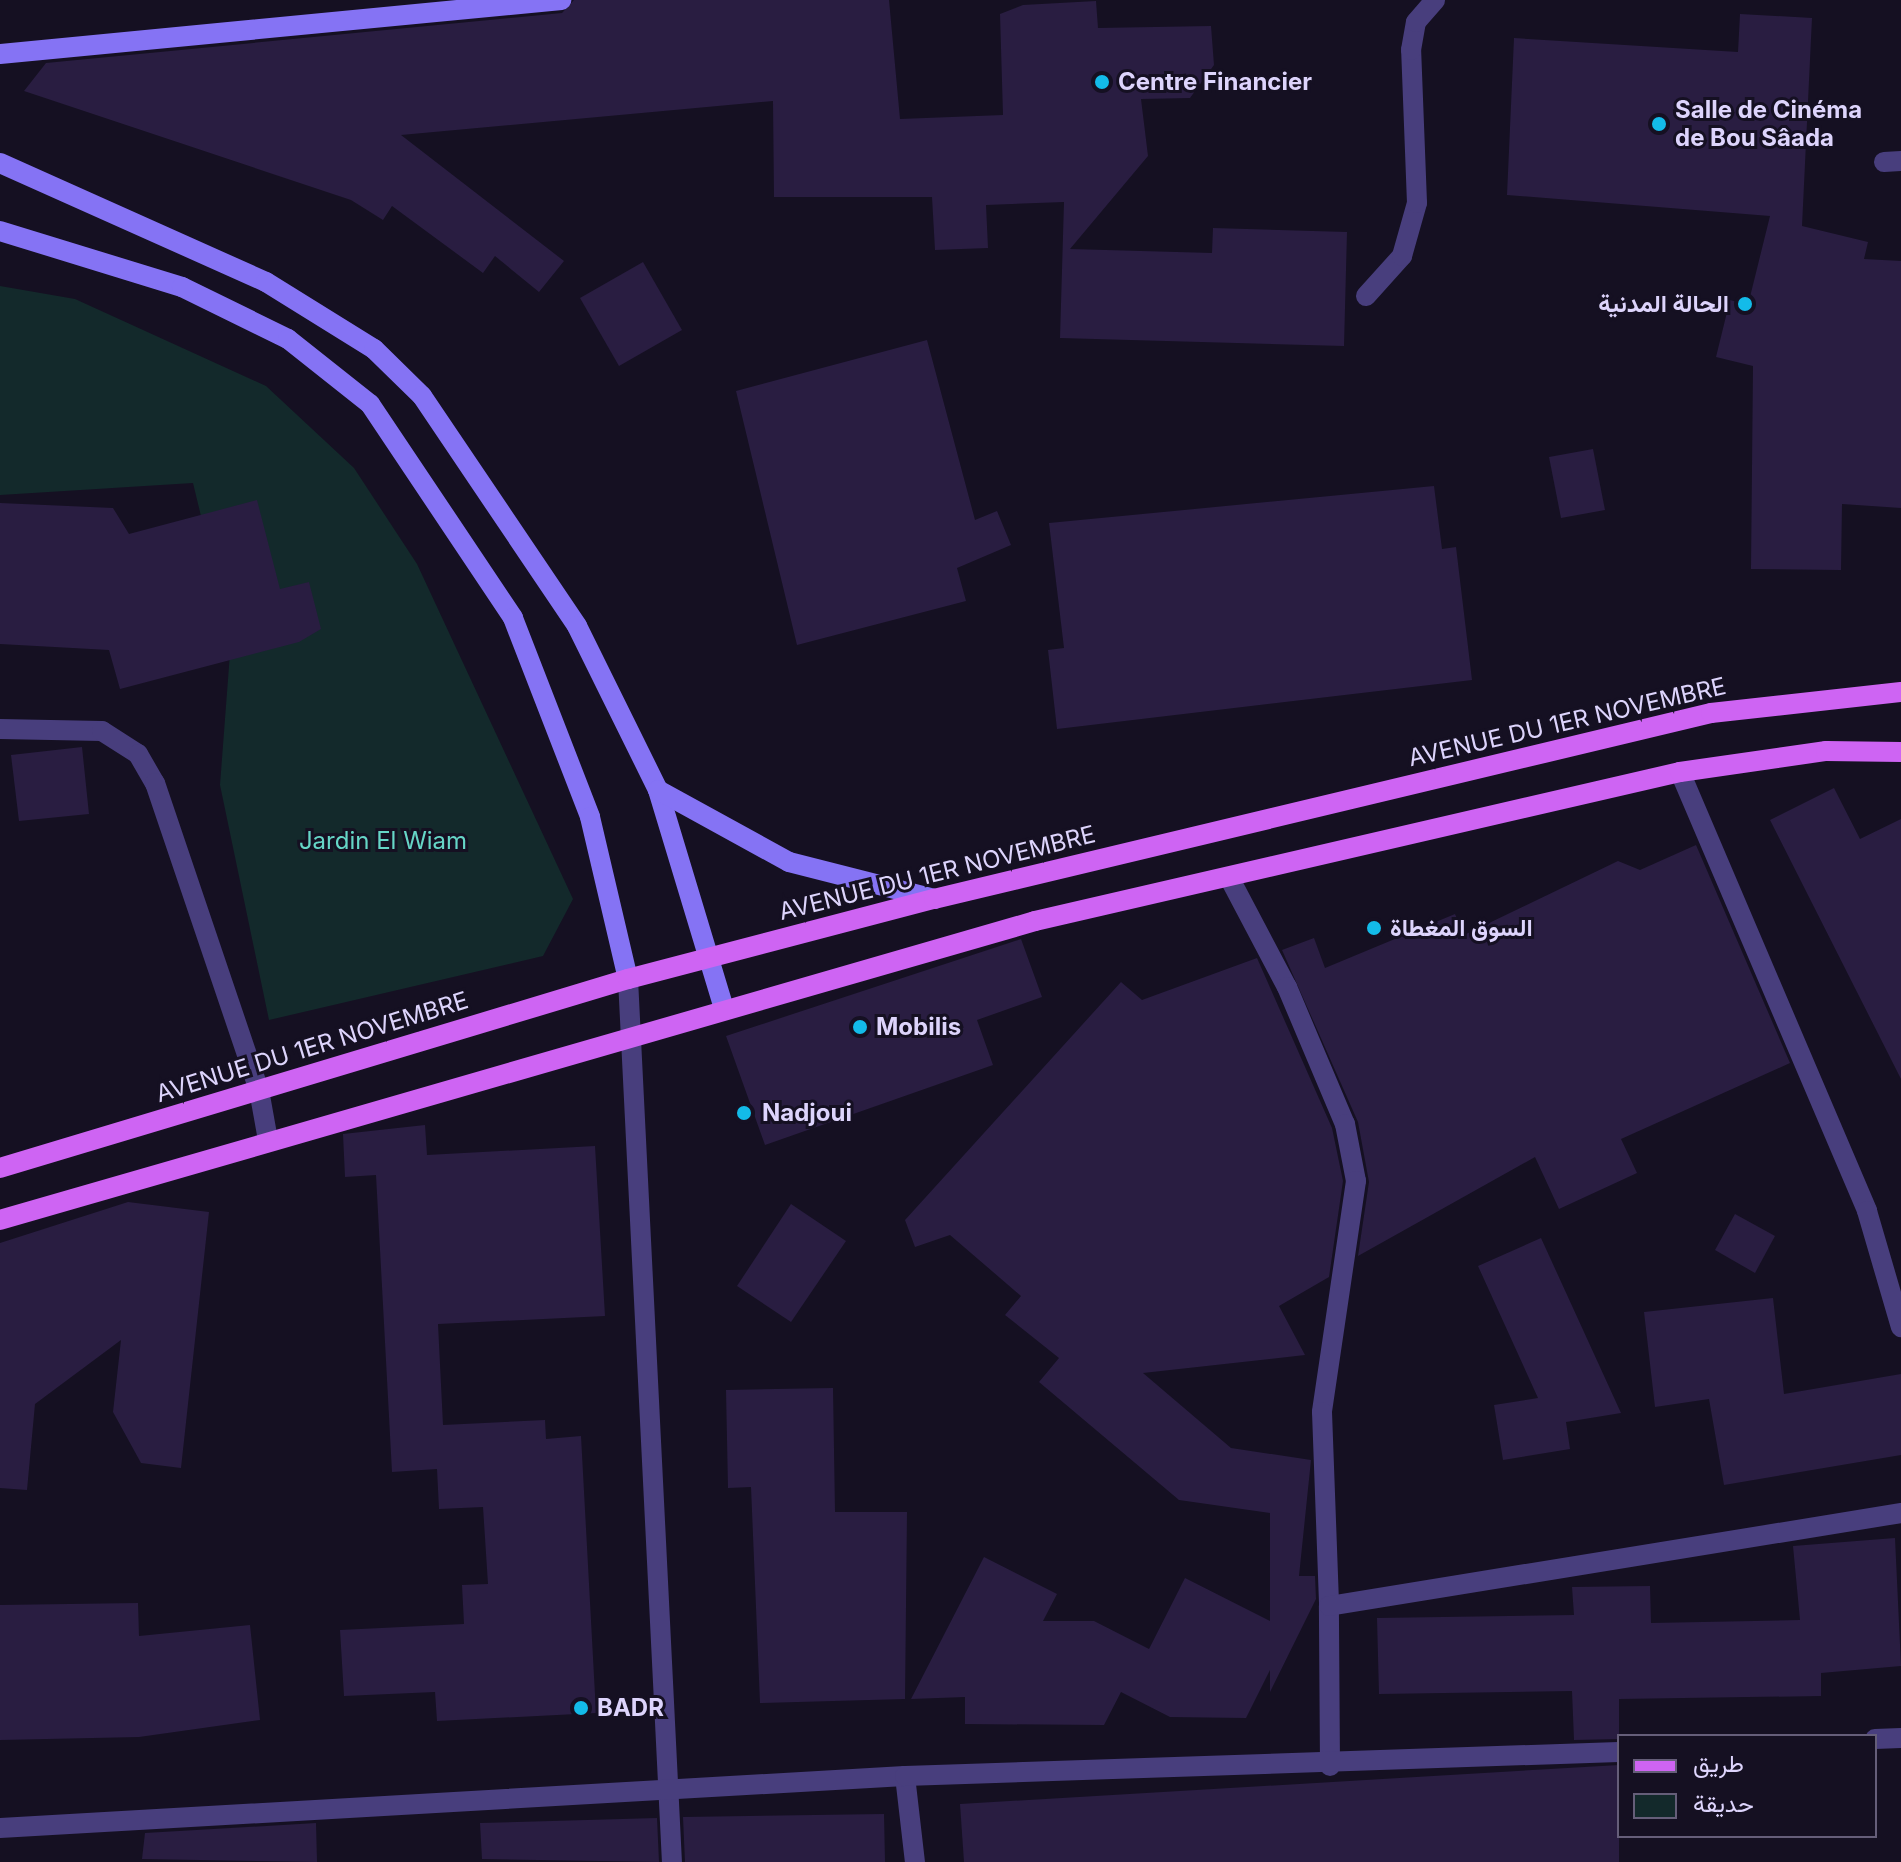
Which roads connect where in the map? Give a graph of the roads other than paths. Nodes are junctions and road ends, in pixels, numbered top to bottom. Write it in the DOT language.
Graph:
graph roads {
  1 [pos="561,0"];
  2 [pos="1435,0"];
  3 [pos="0,54"];
  4 [pos="0,163"];
  5 [pos="0,231"];
  6 [pos="1366,296"];
  7 [pos="1901,692"];
  8 [pos="0,729"];
  9 [pos="1901,752"];
  10 [pos="1680,772"];
  11 [pos="658,790"];
  12 [pos="1231,881"];
  13 [pos="934,899"];
  14 [pos="712,959"];
  15 [pos="628,979"];
  16 [pos="724,1009"];
  17 [pos="632,1035"];
  18 [pos="259,1090"];
  19 [pos="268,1140"];
  20 [pos="0,1168"];
  21 [pos="0,1220"];
  22 [pos="1901,1327"];
  23 [pos="1901,1513"];
  24 [pos="1329,1606"];
  25 [pos="1901,1738"];
  26 [pos="1877,1739"];
  27 [pos="1617,1752"];
  28 [pos="1330,1766"];
  29 [pos="905,1776"];
  30 [pos="669,1795"];
  31 [pos="0,1828"];
  32 [pos="672,1862"];
  33 [pos="915,1862"];
  1 -- 3 [label="main road"];
  2 -- 6 [label="street"];
  4 -- 11 [label="main road"];
  5 -- 15 [label="main road"];
  7 -- 13 [label="main road, AVENUE DU 1ER NOVEMBRE"];
  8 -- 18 [label="street"];
  9 -- 10 [label="main road"];
  10 -- 12 [label="main road"];
  10 -- 22 [label="street"];
  11 -- 13 [label="main road"];
  11 -- 14 [label="main road"];
  12 -- 16 [label="main road"];
  12 -- 24 [label="street"];
  13 -- 14 [label="main road, AVENUE DU 1ER NOVEMBRE"];
  14 -- 15 [label="main road, AVENUE DU 1ER NOVEMBRE"];
  14 -- 16 [label="main road"];
  15 -- 17 [label="street"];
  15 -- 18 [label="main road, AVENUE DU 1ER NOVEMBRE"];
  16 -- 17 [label="main road"];
  17 -- 19 [label="main road"];
  17 -- 30 [label="street"];
  18 -- 19 [label="street"];
  18 -- 20 [label="main road, AVENUE DU 1ER NOVEMBRE"];
  19 -- 21 [label="main road"];
  23 -- 24 [label="street"];
  24 -- 28 [label="street"];
  25 -- 26 [label="street"];
  27 -- 28 [label="street"];
  28 -- 29 [label="street"];
  29 -- 30 [label="street"];
  29 -- 33 [label="street"];
  30 -- 31 [label="street"];
  30 -- 32 [label="street"];
}
